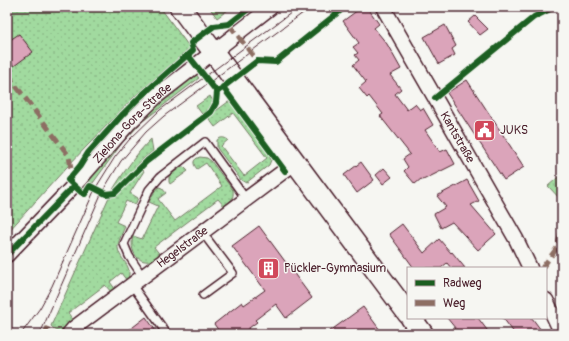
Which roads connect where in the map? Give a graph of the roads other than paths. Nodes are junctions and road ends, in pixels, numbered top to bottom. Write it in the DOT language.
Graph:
graph roads {
  1 [pos="180,7"];
  2 [pos="271,7"];
  3 [pos="382,7"];
  4 [pos="213,51"];
  5 [pos="296,162"];
  6 [pos="246,199"];
  7 [pos="202,232"];
  8 [pos="7,255"];
  9 [pos="530,267"];
  10 [pos="137,281"];
  11 [pos="203,295"];
  12 [pos="547,302"];
  13 [pos="407,313"];
  14 [pos="412,319"];
  15 [pos="69,334"];
  16 [pos="167,334"];
  17 [pos="423,334"];
  18 [pos="562,334"];
  1 -- 4 [label="street"];
  2 -- 4 [label="street, Zielona-Gora-Straße"];
  3 -- 9 [label="street, Kantstraße"];
  4 -- 5 [label="street"];
  4 -- 8 [label="street, Zielona-Gora-Straße"];
  5 -- 6 [label="street, Hegelstraße"];
  5 -- 13 [label="street"];
  6 -- 7 [label="street, Hegelstraße"];
  6 -- 10 [label="lane"];
  7 -- 10 [label="street, Hegelstraße"];
  7 -- 11 [label="lane"];
  10 -- 15 [label="street, Hegelstraße"];
  10 -- 16 [label="lane"];
  12 -- 18 [label="street"];
  14 -- 17 [label="street"];
}
